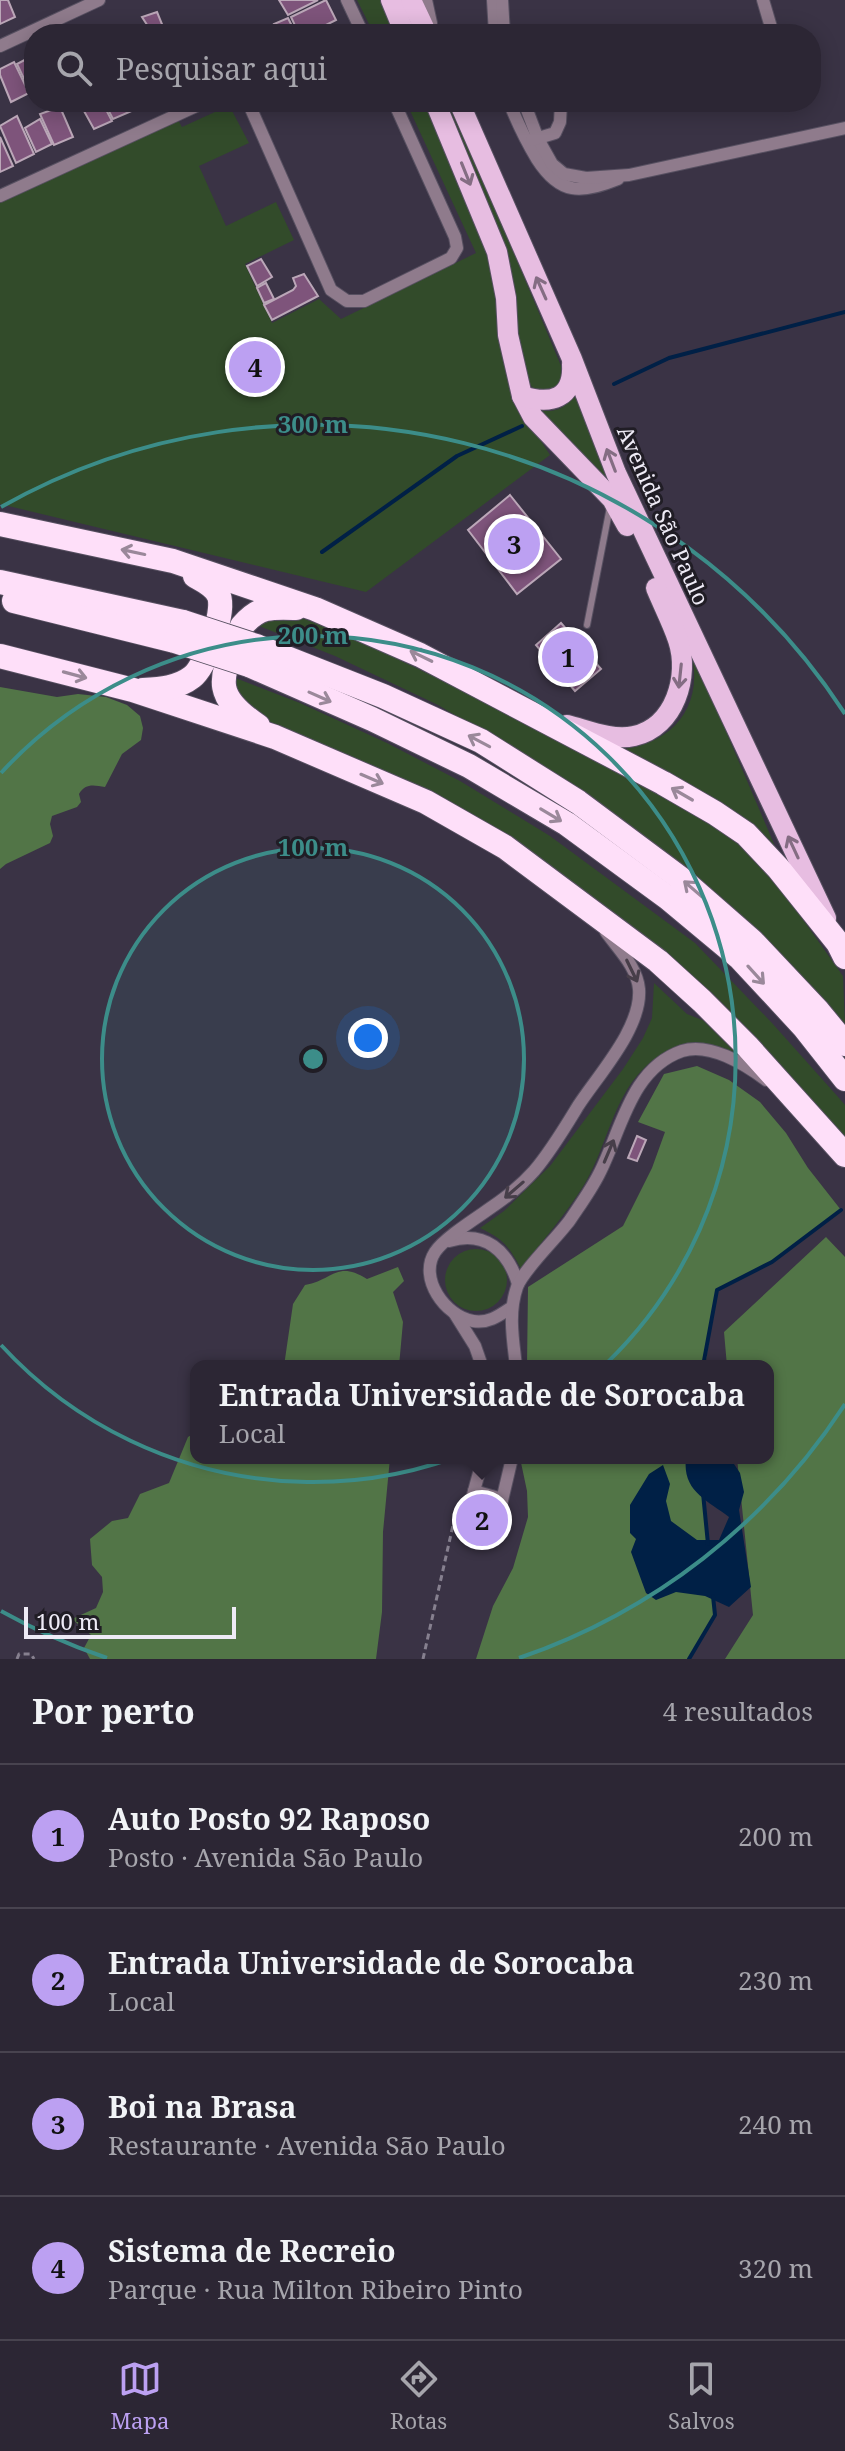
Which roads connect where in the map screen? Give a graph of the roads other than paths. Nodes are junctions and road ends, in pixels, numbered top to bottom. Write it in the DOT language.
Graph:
graph roads {
  1 [pos="99,0"];
  2 [pos="347,0"];
  3 [pos="391,0"];
  4 [pos="411,0"];
  5 [pos="426,0"];
  6 [pos="493,0"];
  7 [pos="502,0"];
  8 [pos="763,0"];
  9 [pos="47,24"];
  10 [pos="356,24"];
  11 [pos="401,24"];
  12 [pos="422,24"];
  13 [pos="431,24"];
  14 [pos="494,24"];
  15 [pos="503,24"];
  16 [pos="770,24"];
  17 [pos="24,35"];
  18 [pos="0,46"];
  19 [pos="183,112"];
  20 [pos="252,112"];
  21 [pos="399,112"];
  22 [pos="439,112"];
  23 [pos="463,112"];
  24 [pos="515,112"];
  25 [pos="526,112"];
  26 [pos="560,112"];
  27 [pos="845,128"];
  28 [pos="532,140"];
  29 [pos="0,196"];
  30 [pos="572,359"];
  31 [pos="522,396"];
  32 [pos="612,499"];
  33 [pos="0,524"];
  34 [pos="173,561"];
  35 [pos="0,582"];
  36 [pos="0,597"];
  37 [pos="315,609"];
  38 [pos="587,625"];
  39 [pos="179,632"];
  40 [pos="252,655"];
  41 [pos="0,656"];
  42 [pos="133,690"];
  43 [pos="540,717"];
  44 [pos="275,737"];
  45 [pos="588,907"];
  46 [pos="842,950"];
  47 [pos="845,1044"];
  48 [pos="845,1079"];
  49 [pos="801,1105"];
  50 [pos="845,1155"];
  51 [pos="442,1244"];
  52 [pos="518,1284"];
  53 [pos="512,1307"];
  54 [pos="453,1312"];
  55 [pos="480,1360"];
  56 [pos="515,1360"];
  57 [pos="481,1464"];
  58 [pos="511,1464"];
  1 -- 9 [label="street"];
  2 -- 10 [label="street"];
  3 -- 11 [label="main road"];
  4 -- 12 [label="main road"];
  5 -- 13 [label="street"];
  6 -- 14 [label="street"];
  7 -- 15 [label="street"];
  8 -- 16 [label="street"];
  17 -- 18 [label="street"];
  19 -- 29 [label="street"];
  20 -- 21 [label="street"];
  22 -- 31 [label="main road, Avenida São Paulo, one-way"];
  30 -- 23 [label="main road, Avenida São Paulo, one-way"];
  24 -- 28 [label="street"];
  25 -- 28 [label="street"];
  26 -- 28 [label="street"];
  27 -- 28 [label="street"];
  30 -- 31 [label="main road"];
  46 -- 30 [label="main road, Avenida São Paulo, one-way"];
  31 -- 32 [label="main road, Avenida São Paulo"];
  32 -- 38 [label="lane"];
  32 -- 43 [label="main road, Avenida São Paulo, one-way"];
  34 -- 33 [label="highway, one-way"];
  34 -- 37 [label="highway"];
  34 -- 42 [label="highway"];
  35 -- 39 [label="highway"];
  36 -- 39 [label="highway"];
  43 -- 37 [label="highway, one-way"];
  37 -- 44 [label="highway"];
  39 -- 40 [label="highway, bridge"];
  47 -- 40 [label="highway, one-way"];
  40 -- 48 [label="highway, one-way"];
  41 -- 42 [label="highway, one-way"];
  42 -- 44 [label="highway"];
  46 -- 43 [label="highway, one-way"];
  44 -- 45 [label="highway, one-way"];
  45 -- 49 [label="highway"];
  45 -- 51 [label="street, one-way"];
  49 -- 50 [label="highway"];
  52 -- 49 [label="street, one-way"];
  51 -- 52 [label="street"];
  51 -- 54 [label="street"];
  52 -- 53 [label="street"];
  53 -- 54 [label="street"];
  53 -- 56 [label="street"];
  54 -- 55 [label="street"];
  57 -- 58 [label="street"];
}
